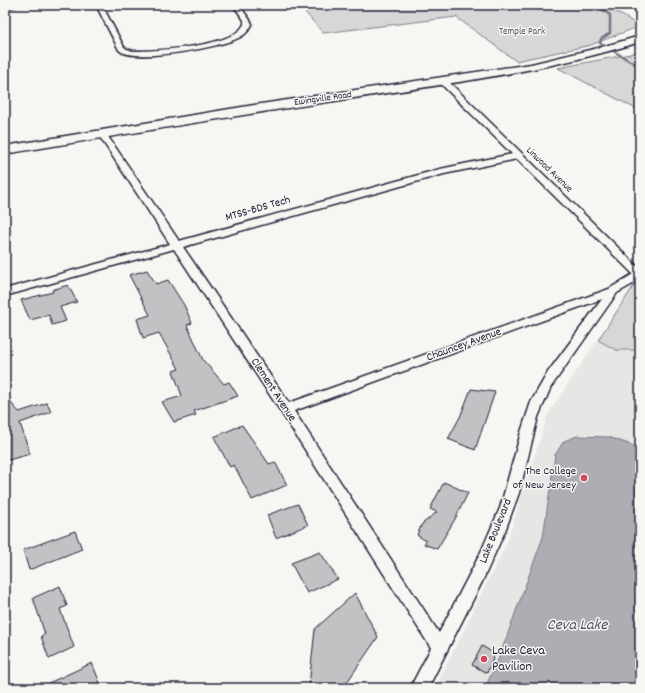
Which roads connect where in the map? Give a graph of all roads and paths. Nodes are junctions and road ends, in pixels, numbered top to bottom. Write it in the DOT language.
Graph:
graph roads {
  1 [pos="16,5"];
  2 [pos="99,5"];
  3 [pos="236,5"];
  4 [pos="5,7"];
  5 [pos="640,39"];
  6 [pos="443,82"];
  7 [pos="102,134"];
  8 [pos="5,150"];
  9 [pos="518,156"];
  10 [pos="176,245"];
  11 [pos="640,275"];
  12 [pos="612,291"];
  13 [pos="5,292"];
  14 [pos="286,409"];
  15 [pos="440,648"];
  16 [pos="419,688"];
  1 -- 4 [label="street"];
  2 -- 3 [label="street"];
  5 -- 6 [label="main road, Ewingville Road"];
  6 -- 7 [label="main road, Ewingville Road"];
  6 -- 9 [label="street, Linwood Avenue"];
  7 -- 8 [label="main road, Ewingville Road"];
  7 -- 10 [label="street, Clement Avenue"];
  9 -- 10 [label="street, MTSS-BDS Tech"];
  9 -- 11 [label="street, Linwood Avenue"];
  10 -- 13 [label="street, MTSS-BDS Tech"];
  10 -- 14 [label="street, Clement Avenue"];
  11 -- 12 [label="street, Chauncey Avenue"];
  12 -- 14 [label="street, Chauncey Avenue"];
  12 -- 15 [label="street, Lake Boulevard"];
  14 -- 15 [label="street, Clement Avenue"];
  15 -- 16 [label="street, Lake Boulevard"];
}
